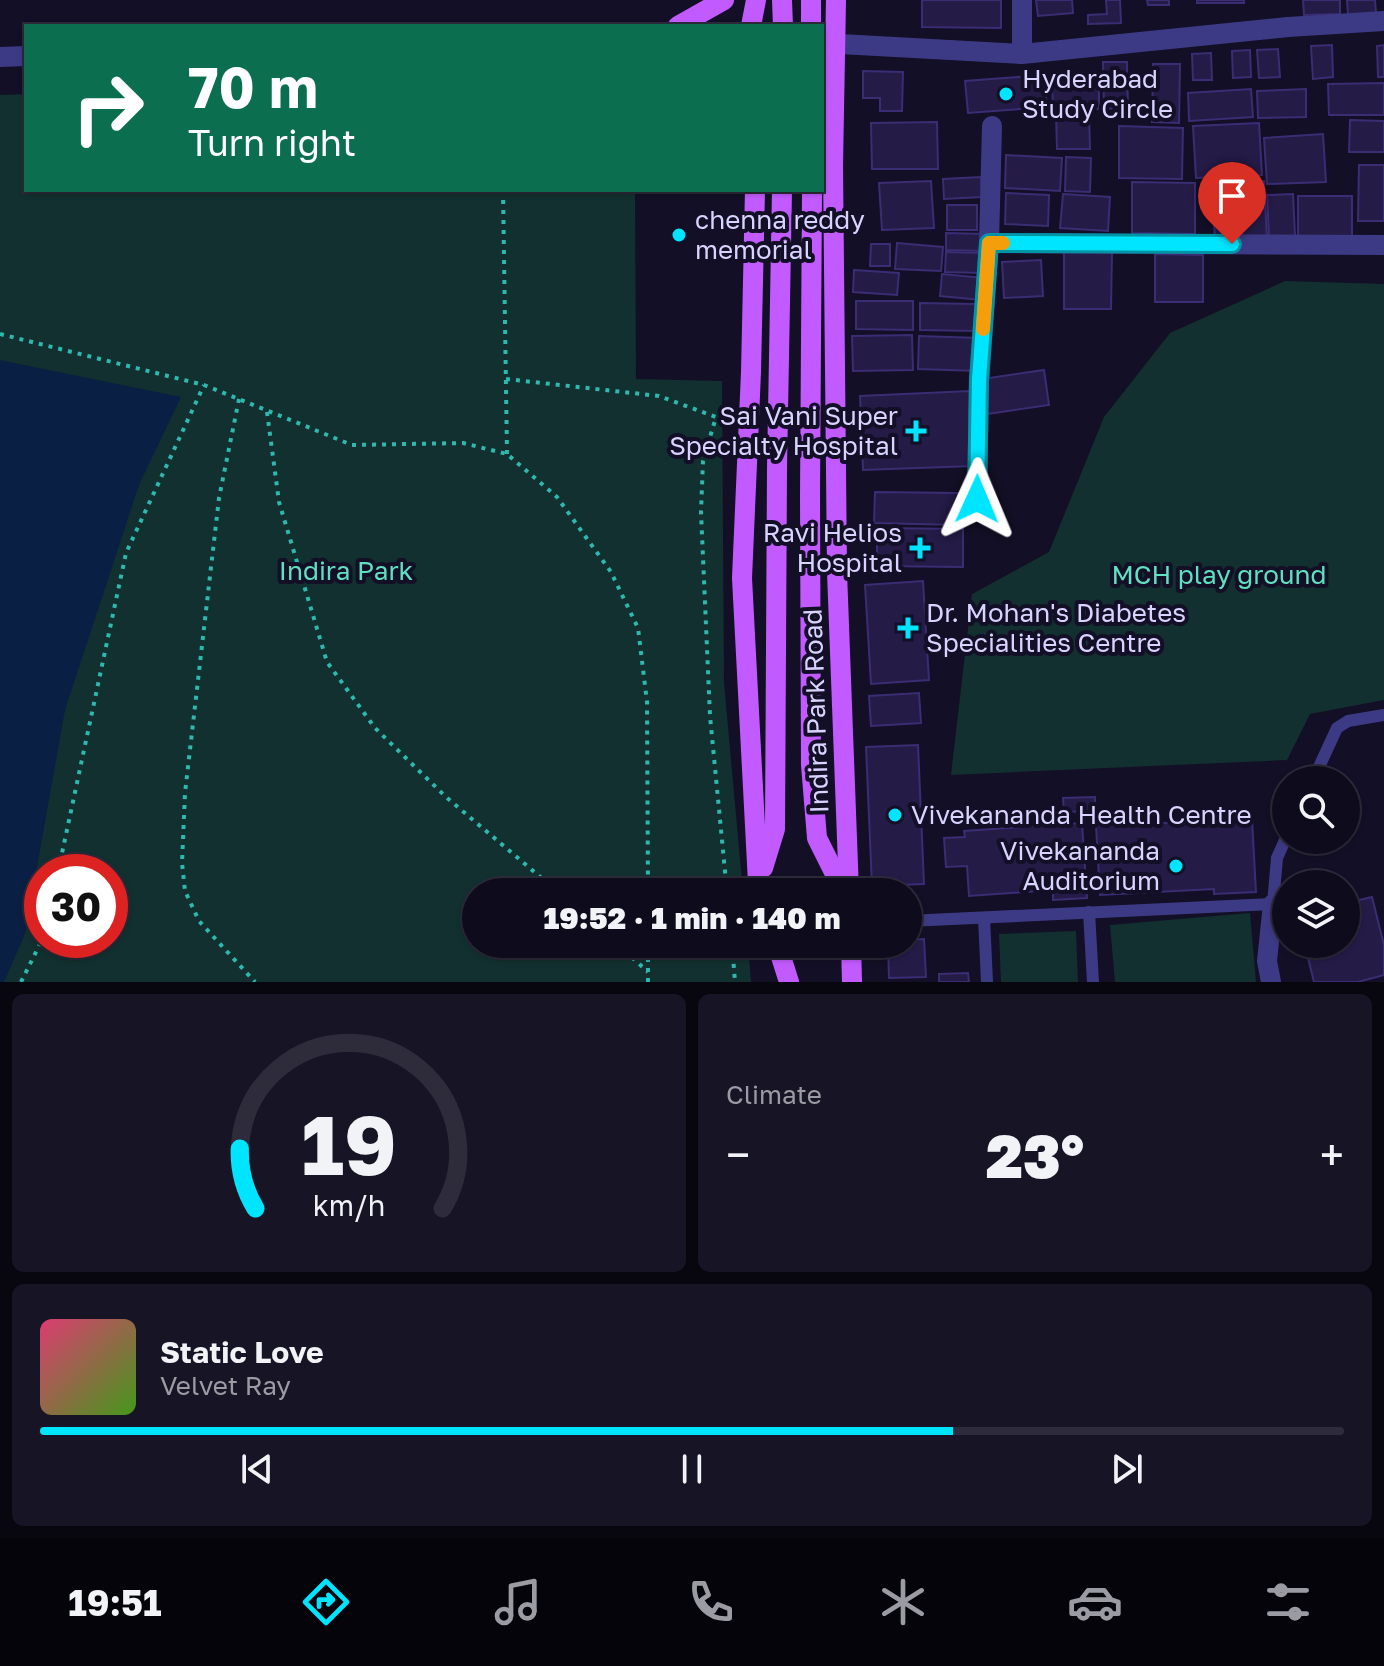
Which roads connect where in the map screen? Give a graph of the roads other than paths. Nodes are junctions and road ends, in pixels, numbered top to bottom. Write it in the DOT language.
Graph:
graph roads {
  1 [pos="724,0"];
  2 [pos="756,0"];
  3 [pos="782,0"];
  4 [pos="811,0"];
  5 [pos="836,0"];
  6 [pos="1022,0"];
  7 [pos="1384,21"];
  8 [pos="682,24"];
  9 [pos="751,24"];
  10 [pos="783,24"];
  11 [pos="811,24"];
  12 [pos="829,43"];
  13 [pos="1022,54"];
  14 [pos="24,56"];
  15 [pos="0,57"];
  16 [pos="992,126"];
  17 [pos="755,192"];
  18 [pos="782,192"];
  19 [pos="812,192"];
  20 [pos="989,243"];
  21 [pos="1384,245"];
  22 [pos="977,499"];
  23 [pos="1384,715"];
  24 [pos="1319,766"];
  25 [pos="759,878"];
  26 [pos="763,878"];
  27 [pos="839,878"];
  28 [pos="847,878"];
  29 [pos="1272,904"];
  30 [pos="1089,912"];
  31 [pos="1272,914"];
  32 [pos="984,918"];
  33 [pos="922,920"];
  34 [pos="781,958"];
  35 [pos="851,958"];
  36 [pos="789,982"];
  37 [pos="852,982"];
  38 [pos="987,982"];
  39 [pos="1093,982"];
  40 [pos="1271,982"];
  1 -- 8 [label="main road"];
  2 -- 9 [label="main road"];
  3 -- 10 [label="main road"];
  4 -- 11 [label="main road"];
  5 -- 12 [label="main road, Indira Park Road"];
  6 -- 13 [label="street"];
  7 -- 13 [label="street"];
  12 -- 13 [label="street"];
  12 -- 28 [label="main road, Indira Park Road"];
  14 -- 15 [label="street"];
  16 -- 20 [label="street"];
  17 -- 25 [label="main road"];
  18 -- 26 [label="main road"];
  19 -- 27 [label="main road"];
  20 -- 21 [label="street"];
  20 -- 22 [label="street"];
  23 -- 24 [label="lane"];
  29 -- 30 [label="lane"];
  30 -- 32 [label="lane"];
  30 -- 39 [label="lane"];
  31 -- 40 [label="street"];
  32 -- 33 [label="lane"];
  32 -- 38 [label="lane"];
  34 -- 36 [label="main road"];
  35 -- 37 [label="main road"];
}
